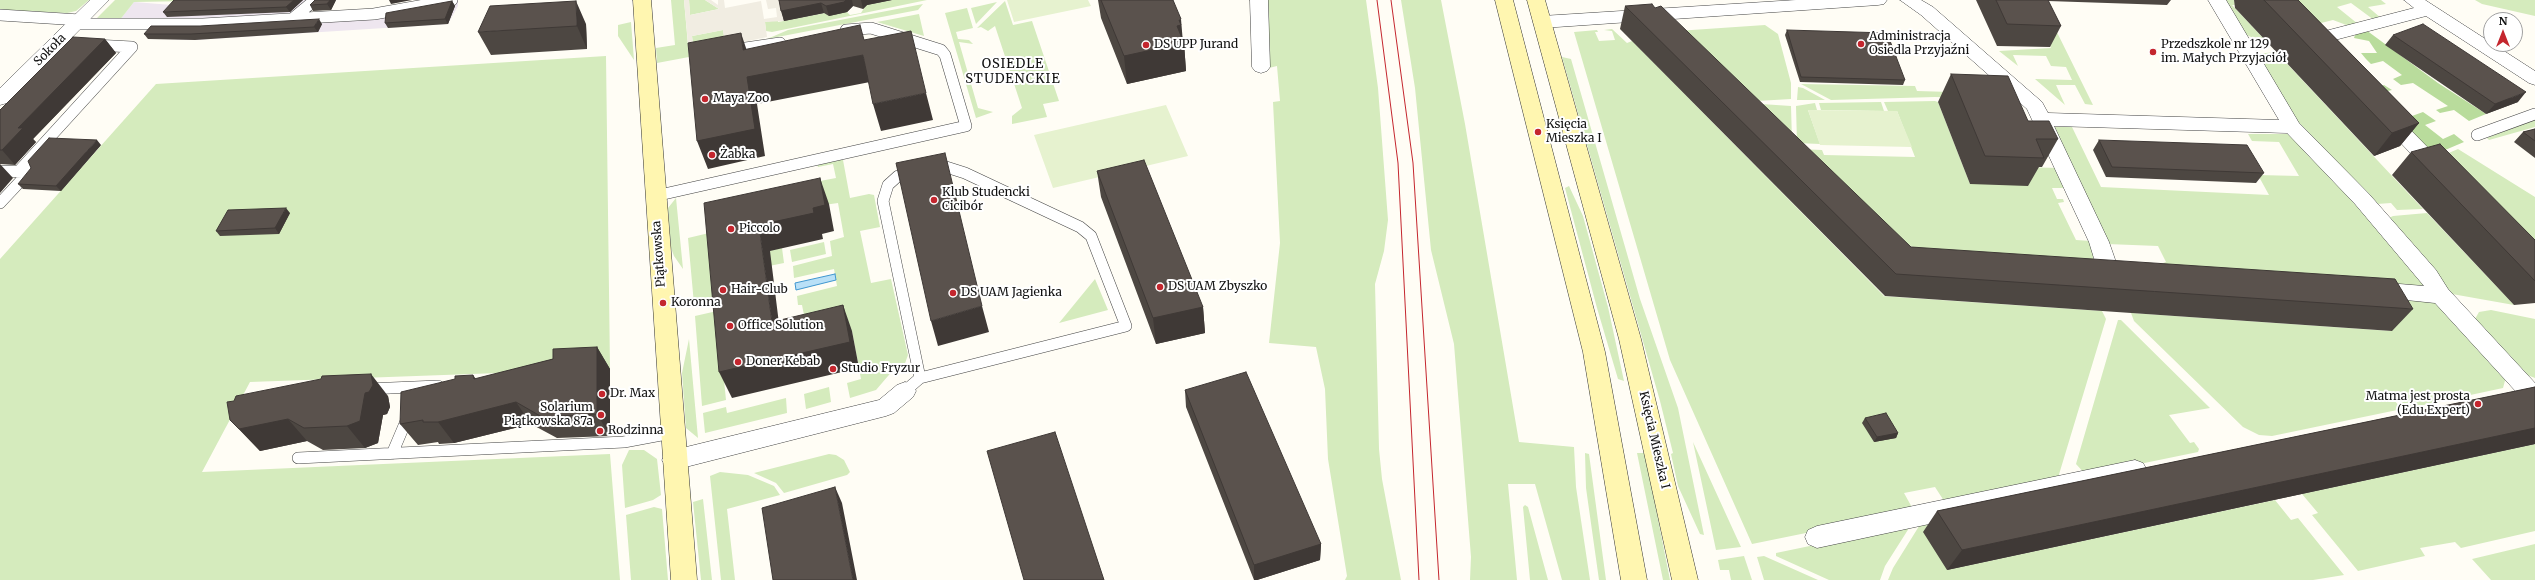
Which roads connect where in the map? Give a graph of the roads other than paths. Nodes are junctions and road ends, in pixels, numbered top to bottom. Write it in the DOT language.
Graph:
graph roads {
  1 [pos="100,0"];
  2 [pos="315,0"];
  3 [pos="452,0"];
  4 [pos="642,0"];
  5 [pos="1259,0"];
  6 [pos="1504,0"];
  7 [pos="1536,0"];
  8 [pos="1878,0"];
  9 [pos="1909,0"];
  10 [pos="2217,0"];
  11 [pos="2413,0"];
  12 [pos="2428,10"];
  13 [pos="1659,14"];
  14 [pos="0,15"];
  15 [pos="292,19"];
  16 [pos="78,22"];
  17 [pos="1542,22"];
  18 [pos="1512,25"];
  19 [pos="835,32"];
  20 [pos="1675,35"];
  21 [pos="790,41"];
  22 [pos="2312,41"];
  23 [pos="57,43"];
  24 [pos="720,53"];
  25 [pos="1261,66"];
  26 [pos="2535,79"];
  27 [pos="0,99"];
  28 [pos="2373,104"];
  29 [pos="2535,114"];
  30 [pos="2041,119"];
  31 [pos="2292,127"];
  32 [pos="2477,135"];
  33 [pos="0,171"];
  34 [pos="18,172"];
  35 [pos="2450,183"];
  36 [pos="655,196"];
  37 [pos="0,203"];
  38 [pos="2107,273"];
  39 [pos="2354,289"];
  40 [pos="2441,295"];
  41 [pos="913,384"];
  42 [pos="450,386"];
  43 [pos="420,387"];
  44 [pos="2532,389"];
  45 [pos="356,390"];
  46 [pos="2505,395"];
  47 [pos="672,433"];
  48 [pos="392,454"];
  49 [pos="298,458"];
  50 [pos="674,460"];
  51 [pos="2156,466"];
  52 [pos="1817,537"];
  53 [pos="684,580"];
  54 [pos="1634,580"];
  55 [pos="1685,580"];
  1 -- 16 [label="street, Sokoła"];
  2 -- 15 [label="lane"];
  3 -- 15 [label="lane"];
  4 -- 36 [label="street, Piątkowska"];
  5 -- 25 [label="street"];
  6 -- 18 [label="street"];
  7 -- 17 [label="street, Księcia Mieszka I"];
  8 -- 13 [label="street"];
  9 -- 30 [label="street"];
  10 -- 31 [label="street"];
  11 -- 12 [label="street"];
  12 -- 22 [label="street"];
  12 -- 26 [label="street"];
  13 -- 17 [label="street"];
  13 -- 20 [label="street"];
  14 -- 16 [label="lane"];
  15 -- 16 [label="lane"];
  16 -- 23 [label="street, Sokoła"];
  17 -- 18 [label="street"];
  17 -- 55 [label="street, Księcia Mieszka I"];
  18 -- 54 [label="street"];
  19 -- 36 [label="lane"];
  21 -- 24 [label="lane"];
  23 -- 27 [label="street, Sokoła"];
  23 -- 34 [label="lane"];
  28 -- 35 [label="street"];
  29 -- 32 [label="lane"];
  30 -- 31 [label="street"];
  30 -- 38 [label="street"];
  31 -- 40 [label="street"];
  33 -- 34 [label="lane"];
  34 -- 37 [label="lane"];
  36 -- 47 [label="street, Piątkowska"];
  39 -- 40 [label="street"];
  40 -- 44 [label="street"];
  41 -- 41 [label="lane"];
  41 -- 50 [label="street"];
  42 -- 43 [label="lane"];
  43 -- 45 [label="lane"];
  43 -- 48 [label="lane"];
  44 -- 46 [label="street"];
  47 -- 48 [label="lane"];
  47 -- 50 [label="street, Piątkowska"];
  48 -- 49 [label="lane"];
  50 -- 53 [label="street, Piątkowska"];
  51 -- 52 [label="street"];
}
